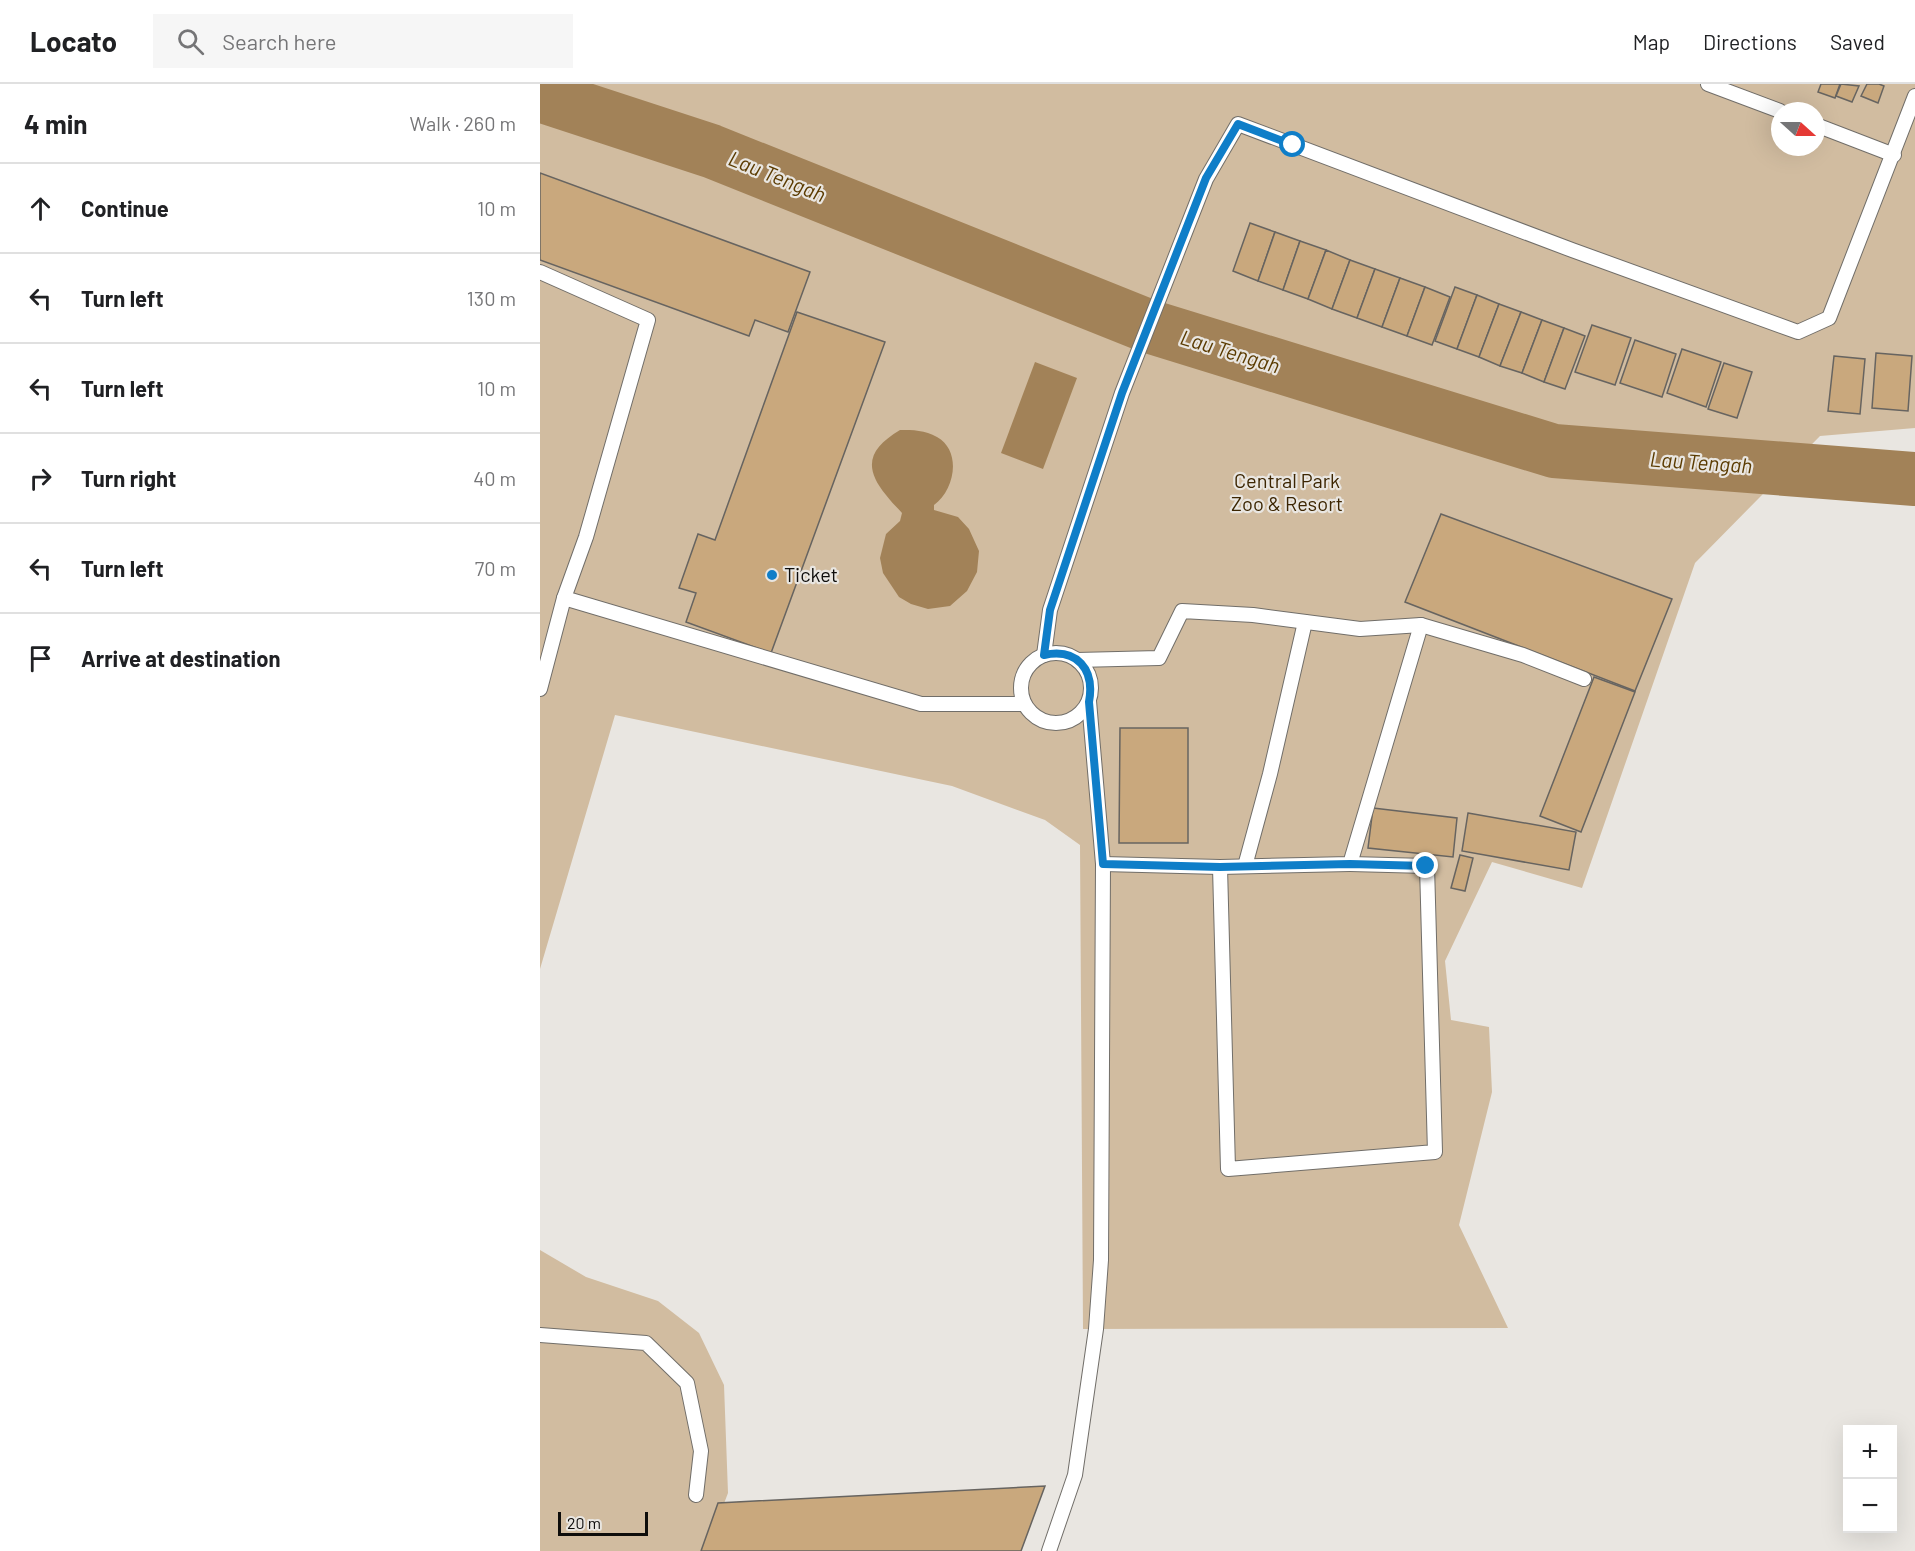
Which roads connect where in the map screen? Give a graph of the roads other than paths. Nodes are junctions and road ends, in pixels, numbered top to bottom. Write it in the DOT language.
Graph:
graph roads {
  1 [pos="1708,84"];
  2 [pos="1915,96"];
  3 [pos="1771,108"];
  4 [pos="1825,128"];
  5 [pos="1894,155"];
  6 [pos="540,272"];
  7 [pos="564,598"];
  8 [pos="1305,622"];
  9 [pos="1421,625"];
  10 [pos="1044,655"];
  11 [pos="1077,660"];
  12 [pos="1584,679"];
  13 [pos="540,689"];
  14 [pos="1089,702"];
  15 [pos="1024,704"];
  16 [pos="1103,864"];
  17 [pos="1350,864"];
  18 [pos="1245,866"];
  19 [pos="1220,867"];
  20 [pos="540,1335"];
  21 [pos="696,1495"];
  22 [pos="1049,1551"];
  1 -- 3 [label="lane"];
  2 -- 5 [label="lane"];
  4 -- 5 [label="lane"];
  5 -- 10 [label="lane"];
  6 -- 7 [label="lane"];
  7 -- 13 [label="lane"];
  7 -- 15 [label="lane"];
  8 -- 9 [label="lane"];
  8 -- 11 [label="lane"];
  8 -- 18 [label="lane"];
  9 -- 12 [label="lane"];
  9 -- 17 [label="lane"];
  10 -- 11 [label="lane"];
  10 -- 15 [label="lane"];
  11 -- 14 [label="lane"];
  14 -- 15 [label="lane"];
  14 -- 16 [label="lane"];
  16 -- 19 [label="lane"];
  16 -- 22 [label="lane"];
  17 -- 18 [label="lane"];
  17 -- 19 [label="lane"];
  18 -- 19 [label="lane"];
  20 -- 21 [label="lane"];
}
